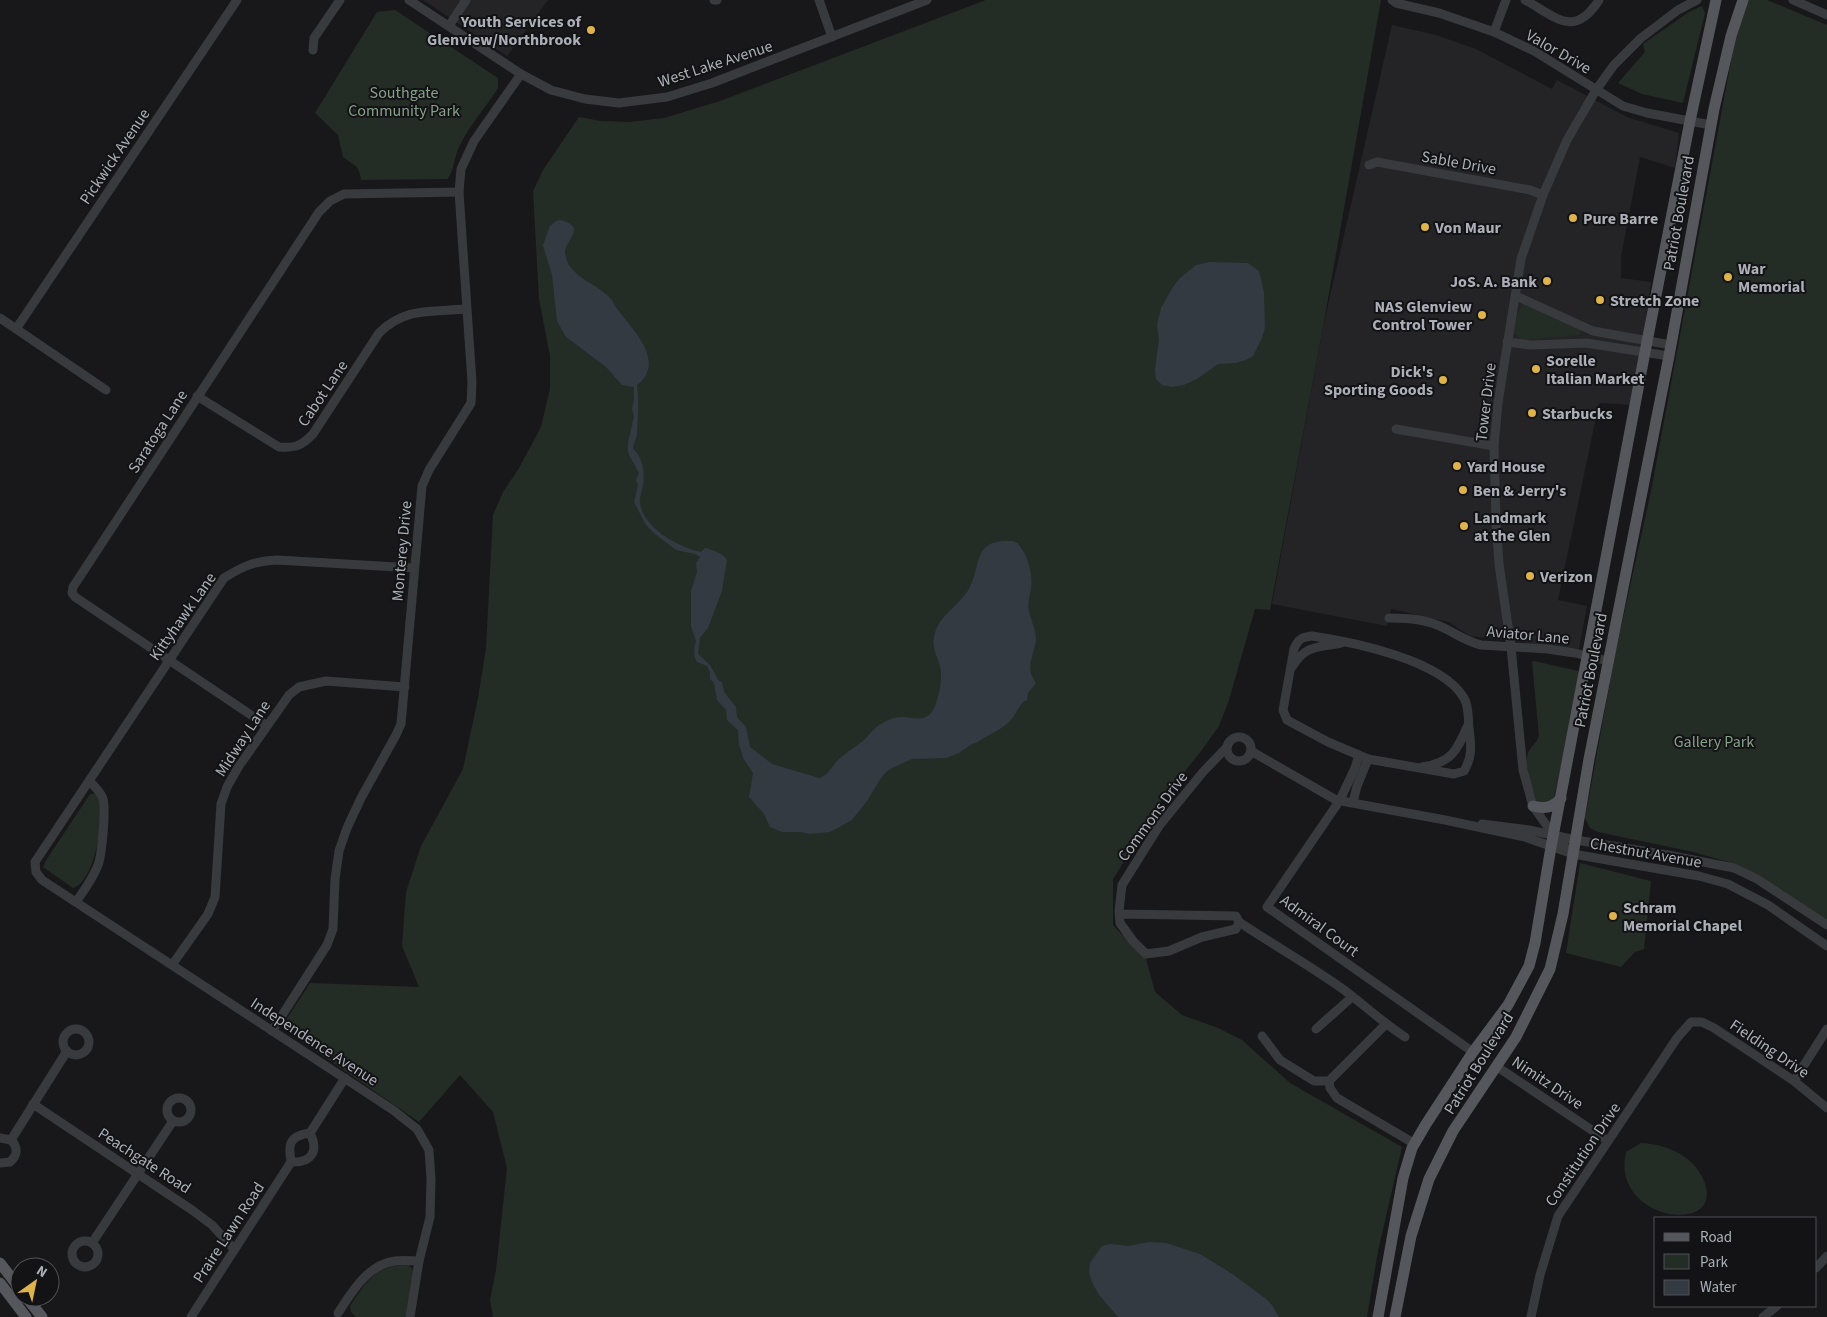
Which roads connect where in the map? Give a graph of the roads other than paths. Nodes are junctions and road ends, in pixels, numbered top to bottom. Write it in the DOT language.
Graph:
graph roads {
  1 [pos="237,0"];
  2 [pos="340,0"];
  3 [pos="409,0"];
  4 [pos="466,0"];
  5 [pos="818,0"];
  6 [pos="927,0"];
  7 [pos="1392,0"];
  8 [pos="1506,0"];
  9 [pos="1525,0"];
  10 [pos="1599,0"];
  11 [pos="1697,0"];
  12 [pos="1716,0"];
  13 [pos="1742,0"];
  14 [pos="1793,0"];
  15 [pos="1827,15"];
  16 [pos="448,26"];
  17 [pos="1494,32"];
  18 [pos="832,37"];
  19 [pos="313,50"];
  20 [pos="521,74"];
  21 [pos="1596,90"];
  22 [pos="1690,120"];
  23 [pos="1711,125"];
  24 [pos="1369,165"];
  25 [pos="459,192"];
  26 [pos="1543,195"];
  27 [pos="1516,296"];
  28 [pos="466,309"];
  29 [pos="0,318"];
  30 [pos="1584,327"];
  31 [pos="16,329"];
  32 [pos="1507,342"];
  33 [pos="1584,343"];
  34 [pos="1646,346"];
  35 [pos="1670,350"];
  36 [pos="106,390"];
  37 [pos="198,396"];
  38 [pos="1396,429"];
  39 [pos="1494,446"];
  40 [pos="414,568"];
  41 [pos="1389,618"];
  42 [pos="1346,642"];
  43 [pos="1511,647"];
  44 [pos="1589,656"];
  45 [pos="168,660"];
  46 [pos="1608,661"];
  47 [pos="1290,671"];
  48 [pos="404,687"];
  49 [pos="1468,723"];
  50 [pos="266,725"];
  51 [pos="1227,747"];
  52 [pos="1251,751"];
  53 [pos="1359,755"];
  54 [pos="1368,759"];
  55 [pos="1417,767"];
  56 [pos="89,781"];
  57 [pos="1561,798"];
  58 [pos="1340,800"];
  59 [pos="1353,802"];
  60 [pos="1533,806"];
  61 [pos="1576,840"];
  62 [pos="1552,841"];
  63 [pos="1574,854"];
  64 [pos="36,872"];
  65 [pos="76,902"];
  66 [pos="1119,911"];
  67 [pos="1239,922"];
  68 [pos="1827,925"];
  69 [pos="1827,946"];
  70 [pos="172,966"];
  71 [pos="1352,996"];
  72 [pos="1691,1022"];
  73 [pos="1385,1025"];
  74 [pos="1316,1029"];
  75 [pos="1827,1029"];
  76 [pos="272,1031"];
  77 [pos="1262,1036"];
  78 [pos="1404,1037"];
  79 [pos="67,1051"];
  80 [pos="1473,1052"];
  81 [pos="1496,1066"];
  82 [pos="345,1078"];
  83 [pos="1329,1081"];
  84 [pos="1794,1081"];
  85 [pos="33,1104"];
  86 [pos="1827,1108"];
  87 [pos="173,1121"];
  88 [pos="310,1133"];
  89 [pos="0,1138"];
  90 [pos="11,1140"];
  91 [pos="1608,1141"];
  92 [pos="1415,1144"];
  93 [pos="291,1162"];
  94 [pos="0,1163"];
  95 [pos="138,1174"];
  96 [pos="92,1243"];
  97 [pos="234,1249"];
  98 [pos="1827,1256"];
  99 [pos="419,1261"];
  100 [pos="0,1263"];
  101 [pos="1817,1267"];
  102 [pos="10,1276"];
  103 [pos="0,1283"];
  104 [pos="34,1307"];
  105 [pos="1776,1307"];
  106 [pos="339,1316"];
  107 [pos="26,1317"];
  108 [pos="42,1317"];
  109 [pos="191,1317"];
  110 [pos="410,1317"];
  111 [pos="1378,1317"];
  112 [pos="1396,1317"];
  113 [pos="1531,1317"];
  114 [pos="1763,1317"];
  1 -- 31 [label="street, Pickwick Avenue"];
  2 -- 19 [label="street"];
  3 -- 16 [label="street, West Lake Avenue"];
  4 -- 16 [label="street"];
  5 -- 18 [label="street"];
  6 -- 18 [label="street, West Lake Avenue"];
  7 -- 17 [label="street, Valor Drive"];
  8 -- 17 [label="street"];
  9 -- 10 [label="street"];
  11 -- 21 [label="street, Tower Drive"];
  12 -- 22 [label="main road, Patriot Boulevard"];
  13 -- 23 [label="main road, Patriot Boulevard"];
  14 -- 15 [label="street"];
  16 -- 20 [label="street, West Lake Avenue"];
  17 -- 21 [label="street, Valor Drive"];
  18 -- 20 [label="street, West Lake Avenue"];
  20 -- 25 [label="street, Monterey Drive"];
  21 -- 22 [label="street, Valor Drive"];
  21 -- 26 [label="street, Tower Drive"];
  22 -- 23 [label="street, Valor Drive"];
  22 -- 34 [label="main road, Patriot Boulevard"];
  23 -- 35 [label="main road, Patriot Boulevard"];
  24 -- 26 [label="street, Sable Drive"];
  25 -- 28 [label="street, Monterey Drive"];
  25 -- 37 [label="street, Saratoga Lane"];
  26 -- 27 [label="street, Tower Drive"];
  27 -- 30 [label="street"];
  27 -- 32 [label="street, Tower Drive"];
  28 -- 37 [label="street, Cabot Lane"];
  28 -- 40 [label="street, Monterey Drive"];
  29 -- 31 [label="street"];
  30 -- 33 [label="street"];
  30 -- 34 [label="street"];
  31 -- 36 [label="street"];
  32 -- 33 [label="street"];
  32 -- 39 [label="street, Tower Drive"];
  33 -- 34 [label="street"];
  34 -- 35 [label="street"];
  34 -- 44 [label="main road, Patriot Boulevard"];
  35 -- 46 [label="main road, Patriot Boulevard"];
  37 -- 45 [label="street, Saratoga Lane"];
  38 -- 39 [label="street"];
  39 -- 43 [label="street, Tower Drive"];
  40 -- 45 [label="street, Kittyhawk Lane"];
  40 -- 48 [label="street, Monterey Drive"];
  41 -- 43 [label="street, Aviator Lane"];
  42 -- 47 [label="street"];
  42 -- 47 [label="street"];
  42 -- 49 [label="street"];
  43 -- 44 [label="street, Aviator Lane"];
  43 -- 60 [label="street, Tower Drive"];
  44 -- 46 [label="street, Aviator Lane"];
  44 -- 57 [label="main road, Patriot Boulevard"];
  45 -- 50 [label="street, Saratoga Lane"];
  45 -- 56 [label="street, Kittyhawk Lane"];
  46 -- 61 [label="main road, Patriot Boulevard"];
  47 -- 53 [label="street"];
  48 -- 50 [label="street, Midway Lane"];
  48 -- 76 [label="street, Monterey Drive"];
  49 -- 55 [label="street"];
  49 -- 55 [label="street"];
  50 -- 70 [label="street, Midway Lane"];
  51 -- 52 [label="street"];
  51 -- 52 [label="street, Chestnut Avenue"];
  51 -- 66 [label="street, Commons Drive"];
  52 -- 58 [label="street, Chestnut Avenue"];
  53 -- 54 [label="street"];
  53 -- 58 [label="street, Admiral Court"];
  54 -- 55 [label="street"];
  54 -- 59 [label="street"];
  56 -- 64 [label="street, Kittyhawk Lane"];
  56 -- 65 [label="street"];
  57 -- 60 [label="main road"];
  57 -- 62 [label="main road, Patriot Boulevard"];
  58 -- 59 [label="street, Chestnut Avenue"];
  58 -- 80 [label="street, Admiral Court"];
  59 -- 62 [label="street, Chestnut Avenue"];
  60 -- 62 [label="street, Tower Drive"];
  61 -- 62 [label="street, Chestnut Avenue"];
  61 -- 63 [label="main road, Patriot Boulevard"];
  61 -- 68 [label="street, Chestnut Avenue"];
  62 -- 63 [label="street, Chestnut Avenue"];
  62 -- 80 [label="main road, Patriot Boulevard"];
  63 -- 69 [label="street, Chestnut Avenue"];
  63 -- 81 [label="main road, Patriot Boulevard"];
  64 -- 65 [label="street, Independence Avenue"];
  65 -- 70 [label="street, Independence Avenue"];
  66 -- 67 [label="street"];
  66 -- 67 [label="street, Commons Drive"];
  67 -- 71 [label="street"];
  70 -- 76 [label="street, Independence Avenue"];
  71 -- 73 [label="street"];
  71 -- 74 [label="street"];
  72 -- 84 [label="street, Fielding Drive"];
  72 -- 91 [label="street, Constitution Drive"];
  73 -- 78 [label="street"];
  73 -- 83 [label="street"];
  75 -- 84 [label="street"];
  76 -- 82 [label="street, Independence Avenue"];
  77 -- 83 [label="street"];
  79 -- 85 [label="street"];
  80 -- 92 [label="main road, Patriot Boulevard"];
  81 -- 91 [label="street, Nimitz Drive"];
  81 -- 112 [label="main road, Patriot Boulevard"];
  82 -- 88 [label="street"];
  82 -- 99 [label="street, Independence Avenue"];
  83 -- 92 [label="street"];
  84 -- 86 [label="street, Fielding Drive"];
  85 -- 90 [label="street"];
  85 -- 95 [label="street, Peachgate Road"];
  87 -- 95 [label="street"];
  88 -- 93 [label="street"];
  88 -- 93 [label="street"];
  89 -- 90 [label="street"];
  90 -- 94 [label="street"];
  91 -- 113 [label="street, Constitution Drive"];
  92 -- 111 [label="main road, Patriot Boulevard"];
  93 -- 97 [label="street, Praire Lawn Road"];
  95 -- 96 [label="street"];
  95 -- 97 [label="street, Peachgate Road"];
  97 -- 109 [label="street, Praire Lawn Road"];
  98 -- 101 [label="street"];
  99 -- 106 [label="street"];
  99 -- 110 [label="street, Independence Avenue"];
  100 -- 102 [label="main road"];
  103 -- 107 [label="main road"];
  104 -- 108 [label="main road"];
  105 -- 114 [label="street"];
}
